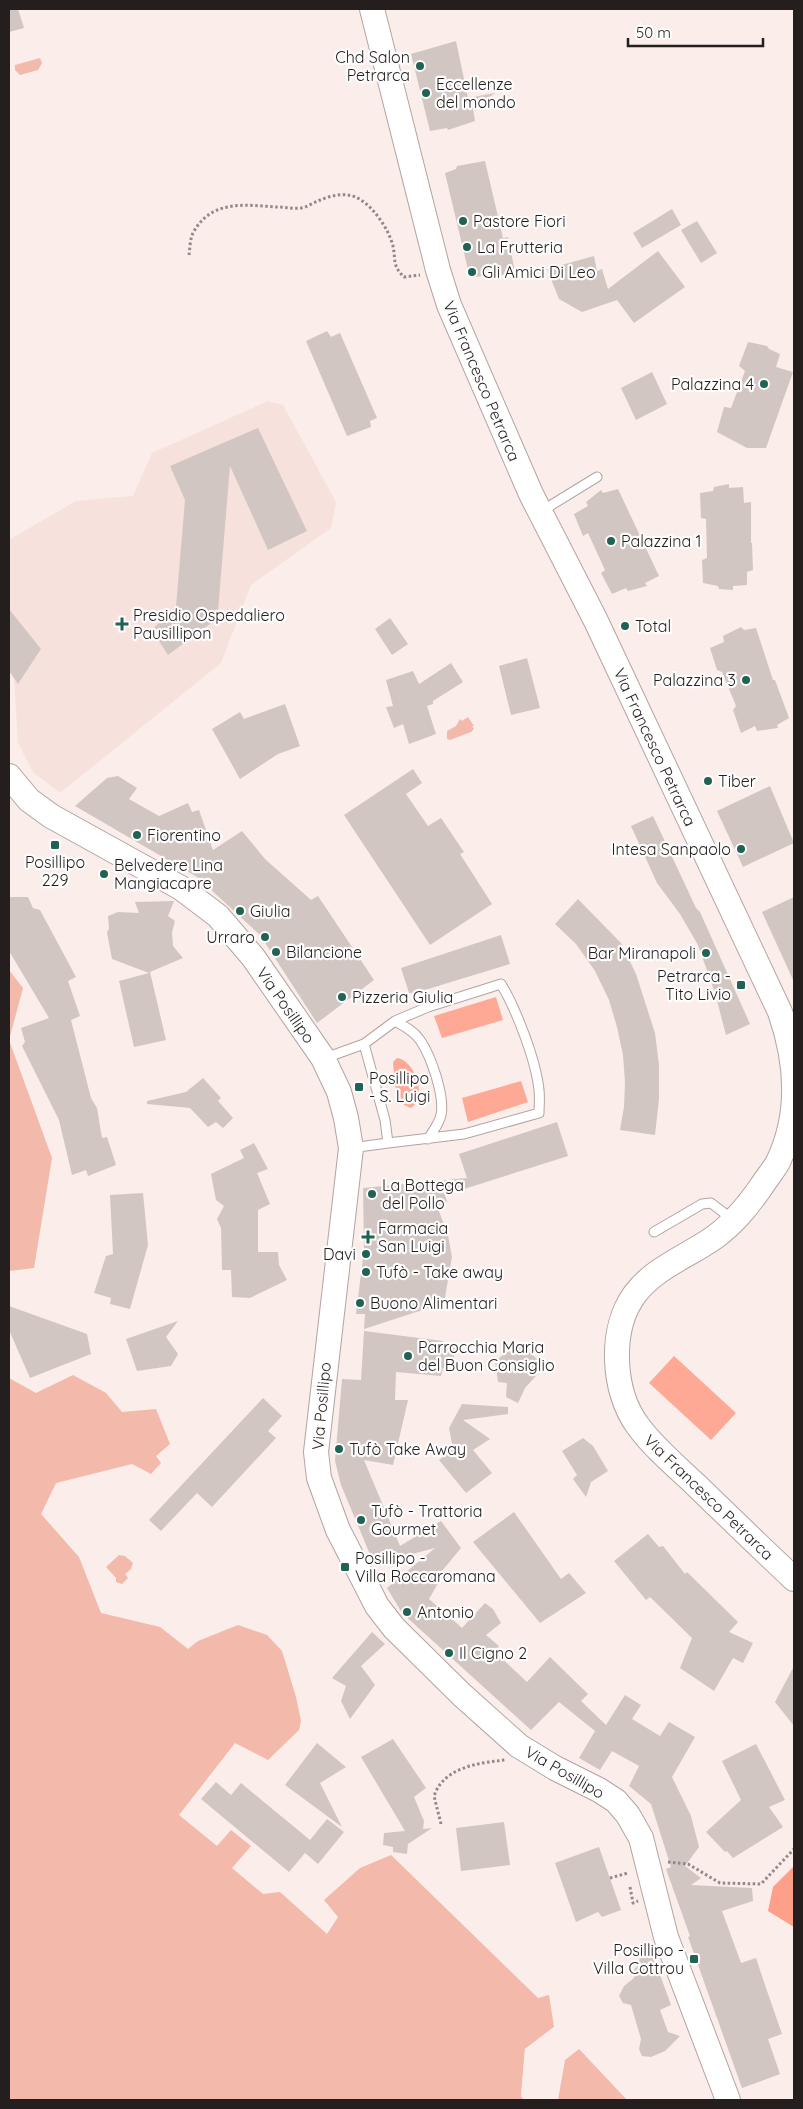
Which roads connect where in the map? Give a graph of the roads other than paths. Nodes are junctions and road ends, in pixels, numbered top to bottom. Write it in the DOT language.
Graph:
graph roads {
  1 [pos="372,9"];
  2 [pos="597,477"];
  3 [pos="540,512"];
  4 [pos="9,776"];
  5 [pos="395,1021"];
  6 [pos="364,1044"];
  7 [pos="323,1058"];
  8 [pos="428,1139"];
  9 [pos="388,1143"];
  10 [pos="351,1148"];
  11 [pos="734,1221"];
  12 [pos="654,1232"];
  13 [pos="794,1579"];
  14 [pos="728,2100"];
  1 -- 3 [label="street, Via Francesco Petrarca"];
  2 -- 3 [label="lane"];
  3 -- 11 [label="street, Via Francesco Petrarca"];
  4 -- 7 [label="street, Via Posillipo"];
  5 -- 6 [label="lane"];
  5 -- 8 [label="lane"];
  5 -- 8 [label="lane"];
  6 -- 7 [label="lane"];
  6 -- 9 [label="lane"];
  7 -- 10 [label="street, Via Posillipo"];
  8 -- 9 [label="lane"];
  9 -- 10 [label="lane"];
  10 -- 14 [label="street, Via Posillipo"];
  11 -- 12 [label="lane"];
  11 -- 13 [label="street, Via Francesco Petrarca"];
}
